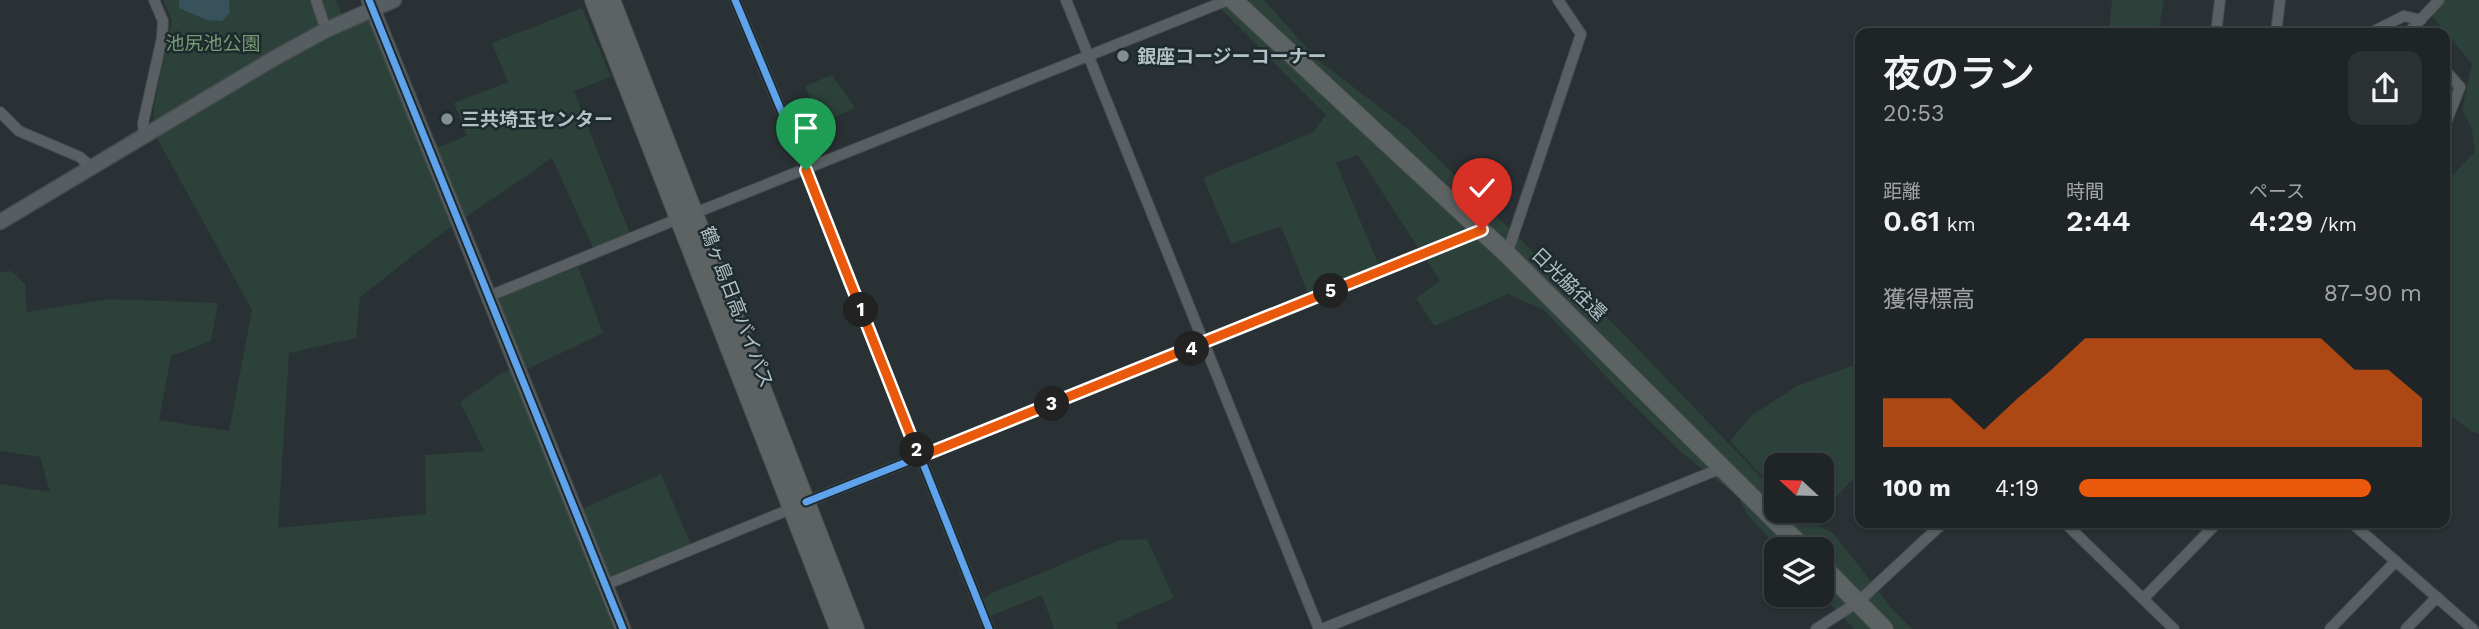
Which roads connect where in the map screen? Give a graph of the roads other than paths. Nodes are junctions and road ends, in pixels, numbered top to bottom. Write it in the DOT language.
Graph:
graph roads {
  1 [pos="154,0"];
  2 [pos="316,0"];
  3 [pos="394,0"];
  4 [pos="594,0"];
  5 [pos="611,0"];
  6 [pos="735,0"];
  7 [pos="1066,0"];
  8 [pos="1231,0"];
  9 [pos="1558,0"];
  10 [pos="2220,0"];
  11 [pos="2280,0"];
  12 [pos="2440,0"];
  13 [pos="370,4"];
  14 [pos="2421,20"];
  15 [pos="2217,28"];
  16 [pos="2277,28"];
  17 [pos="2380,28"];
  18 [pos="2414,28"];
  19 [pos="326,30"];
  20 [pos="1089,55"];
  21 [pos="2450,76"];
  22 [pos="0,112"];
  23 [pos="2450,112"];
  24 [pos="144,137"];
  25 [pos="92,168"];
  26 [pos="806,170"];
  27 [pos="688,216"];
  28 [pos="0,222"];
  29 [pos="1482,230"];
  30 [pos="1507,254"];
  31 [pos="487,297"];
  32 [pos="1204,344"];
  33 [pos="919,457"];
  34 [pos="1722,468"];
  35 [pos="799,505"];
  36 [pos="1938,528"];
  37 [pos="2070,528"];
  38 [pos="2212,528"];
  39 [pos="2358,528"];
  40 [pos="1792,537"];
  41 [pos="2396,561"];
  42 [pos="1834,578"];
  43 [pos="605,585"];
  44 [pos="2437,597"];
  45 [pos="2143,599"];
  46 [pos="1858,602"];
  47 [pos="2465,627"];
  48 [pos="623,629"];
  49 [pos="839,629"];
  50 [pos="855,629"];
  51 [pos="989,629"];
  52 [pos="1321,629"];
  53 [pos="1816,629"];
  54 [pos="1884,629"];
  55 [pos="2174,629"];
  56 [pos="2330,629"];
  57 [pos="2406,629"];
  1 -- 24 [label="street"];
  2 -- 19 [label="street"];
  3 -- 13 [label="street"];
  4 -- 27 [label="highway, 鶴ヶ島日高バイパス"];
  5 -- 27 [label="highway, 鶴ヶ島日高バイパス"];
  6 -- 26 [label="street"];
  7 -- 20 [label="street"];
  8 -- 20 [label="street"];
  8 -- 29 [label="highway, 日光脇往還"];
  9 -- 30 [label="street"];
  10 -- 15 [label="street"];
  11 -- 16 [label="street"];
  12 -- 14 [label="street"];
  13 -- 19 [label="street"];
  13 -- 31 [label="street"];
  14 -- 17 [label="street"];
  14 -- 18 [label="street"];
  19 -- 24 [label="street"];
  20 -- 26 [label="street"];
  20 -- 32 [label="street"];
  21 -- 23 [label="street"];
  22 -- 25 [label="street"];
  24 -- 25 [label="street"];
  25 -- 28 [label="street"];
  26 -- 27 [label="street"];
  26 -- 33 [label="street"];
  27 -- 31 [label="street"];
  27 -- 35 [label="highway, 鶴ヶ島日高バイパス"];
  29 -- 30 [label="highway, 日光脇往還"];
  29 -- 32 [label="street"];
  30 -- 34 [label="highway, 日光脇往還"];
  31 -- 43 [label="street"];
  32 -- 33 [label="street"];
  32 -- 52 [label="street"];
  33 -- 35 [label="street"];
  33 -- 51 [label="street"];
  34 -- 40 [label="highway, 日光脇往還"];
  34 -- 52 [label="street"];
  35 -- 43 [label="street"];
  35 -- 49 [label="highway, 鶴ヶ島日高バイパス"];
  35 -- 50 [label="highway, 鶴ヶ島日高バイパス"];
  36 -- 46 [label="street"];
  37 -- 45 [label="street"];
  38 -- 45 [label="street"];
  39 -- 41 [label="street"];
  41 -- 44 [label="street"];
  41 -- 56 [label="street"];
  42 -- 46 [label="highway"];
  43 -- 48 [label="street"];
  44 -- 47 [label="street"];
  44 -- 57 [label="street"];
  45 -- 55 [label="street"];
  46 -- 53 [label="street"];
  46 -- 54 [label="highway"];
}
